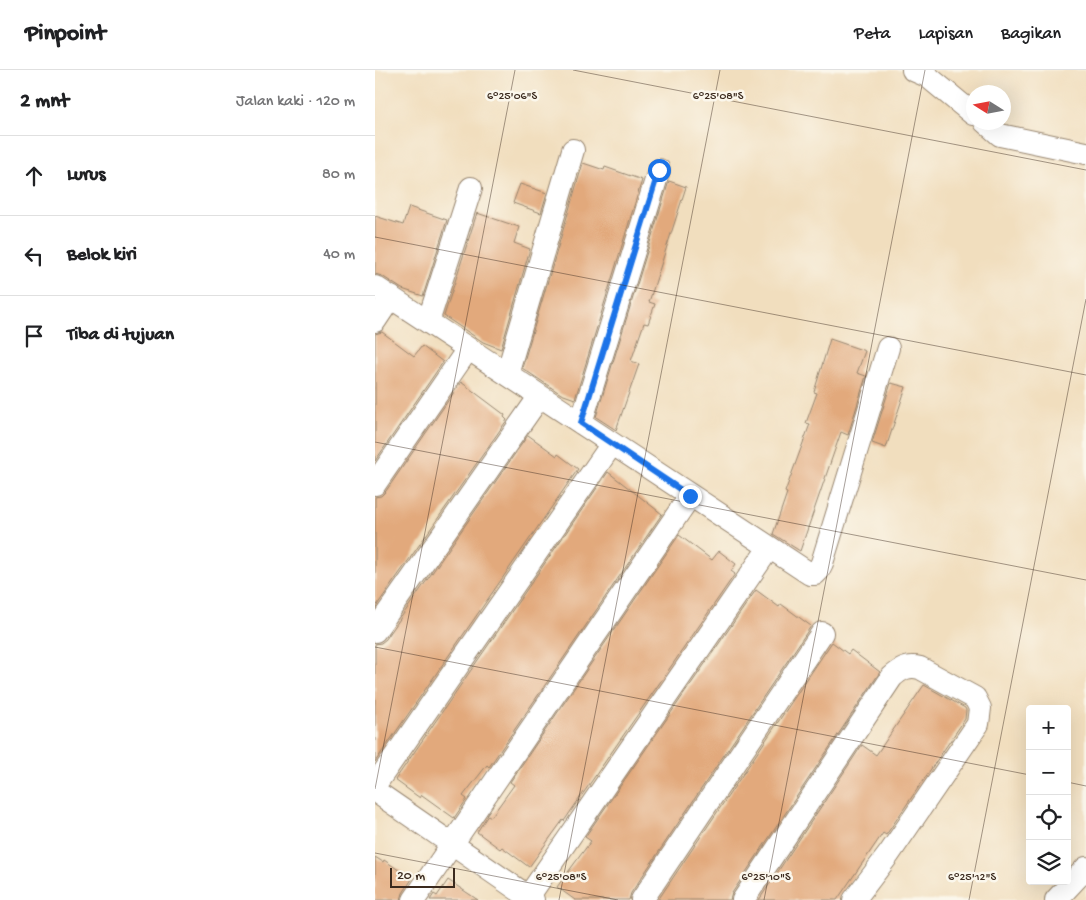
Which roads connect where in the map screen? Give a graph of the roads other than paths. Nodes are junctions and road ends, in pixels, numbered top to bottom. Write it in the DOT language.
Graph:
graph roads {
  1 [pos="913,70"];
  2 [pos="966,108"];
  3 [pos="994,130"];
  4 [pos="573,150"];
  5 [pos="1086,153"];
  6 [pos="659,170"];
  7 [pos="471,188"];
  8 [pos="383,292"];
  9 [pos="375,321"];
  10 [pos="428,322"];
  11 [pos="468,348"];
  12 [pos="888,348"];
  13 [pos="507,374"];
  14 [pos="540,396"];
  15 [pos="581,423"];
  16 [pos="612,444"];
  17 [pos="375,484"];
  18 [pos="690,496"];
  19 [pos="769,548"];
  20 [pos="375,631"];
  21 [pos="822,633"];
  22 [pos="375,785"];
  23 [pos="375,791"];
  24 [pos="452,844"];
  25 [pos="1086,868"];
  26 [pos="529,899"];
  27 [pos="414,900"];
  28 [pos="642,900"];
  29 [pos="743,900"];
  30 [pos="854,900"];
  31 [pos="1056,900"];
  1 -- 2 [label="street"];
  3 -- 5 [label="street"];
  4 -- 13 [label="street"];
  6 -- 15 [label="street"];
  7 -- 10 [label="street"];
  8 -- 9 [label="street"];
  8 -- 10 [label="street"];
  10 -- 11 [label="street"];
  11 -- 13 [label="street"];
  11 -- 17 [label="street"];
  12 -- 19 [label="street"];
  13 -- 14 [label="street"];
  14 -- 15 [label="street"];
  14 -- 20 [label="street"];
  15 -- 16 [label="street"];
  16 -- 18 [label="street"];
  16 -- 22 [label="street"];
  18 -- 19 [label="street"];
  18 -- 24 [label="street"];
  19 -- 26 [label="street"];
  21 -- 28 [label="street"];
  23 -- 24 [label="street"];
  24 -- 26 [label="street"];
  24 -- 27 [label="street"];
  25 -- 31 [label="street"];
  29 -- 30 [label="street"];
}
